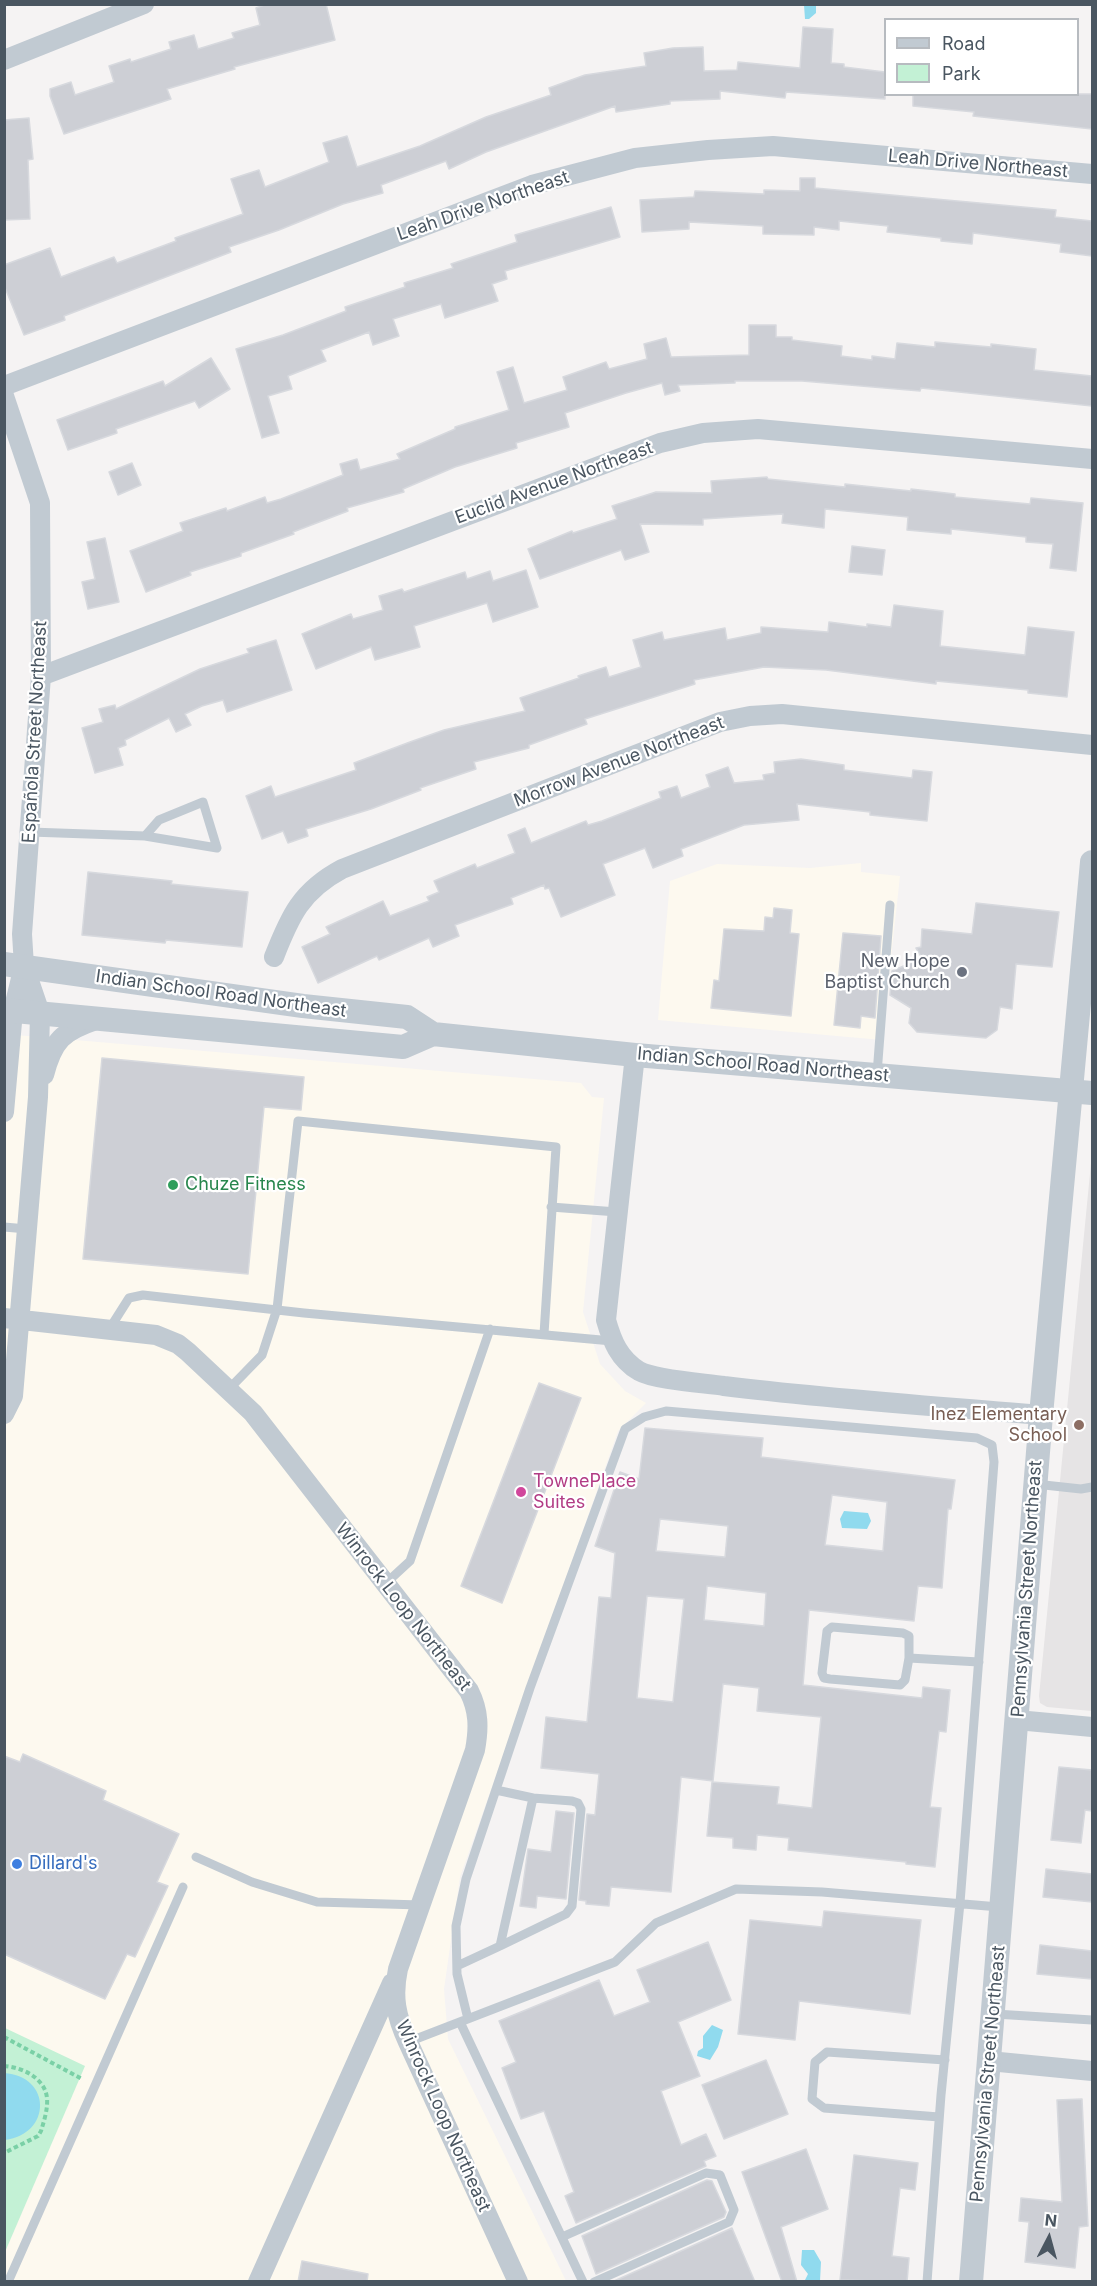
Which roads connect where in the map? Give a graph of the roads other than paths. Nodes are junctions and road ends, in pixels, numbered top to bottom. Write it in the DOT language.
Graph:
graph roads {
  1 [pos="144,4"];
  2 [pos="4,60"];
  3 [pos="1092,174"];
  4 [pos="4,386"];
  5 [pos="4,396"];
  6 [pos="1092,459"];
  7 [pos="42,676"];
  8 [pos="1092,745"];
  9 [pos="30,832"];
  10 [pos="145,836"];
  11 [pos="1092,862"];
  12 [pos="890,905"];
  13 [pos="274,957"];
  14 [pos="14,965"];
  15 [pos="9,1010"];
  16 [pos="40,1013"];
  17 [pos="99,1019"];
  18 [pos="433,1034"];
  19 [pos="635,1055"];
  20 [pos="877,1075"];
  21 [pos="1081,1092"];
  22 [pos="38,1098"];
  23 [pos="4,1112"];
  24 [pos="551,1207"];
  25 [pos="617,1212"];
  26 [pos="4,1227"];
  27 [pos="27,1229"];
  28 [pos="277,1309"];
  29 [pos="12,1318"];
  30 [pos="110,1328"];
  31 [pos="490,1329"];
  32 [pos="544,1334"];
  33 [pos="612,1341"];
  34 [pos="228,1390"];
  35 [pos="4,1414"];
  36 [pos="1041,1415"];
  37 [pos="1035,1484"];
  38 [pos="1092,1487"];
  39 [pos="385,1584"];
  40 [pos="909,1658"];
  41 [pos="979,1662"];
  42 [pos="1017,1720"];
  43 [pos="1092,1727"];
  44 [pos="496,1790"];
  45 [pos="533,1798"];
  46 [pos="196,1857"];
  47 [pos="183,1887"];
  48 [pos="960,1903"];
  49 [pos="421,1905"];
  50 [pos="1001,1907"];
  51 [pos="500,1946"];
  52 [pos="458,1966"];
  53 [pos="398,1969"];
  54 [pos="992,2013"];
  55 [pos="464,2020"];
  56 [pos="1092,2020"];
  57 [pos="408,2042"];
  58 [pos="945,2060"];
  59 [pos="988,2061"];
  60 [pos="1092,2071"];
  61 [pos="939,2117"];
  62 [pos="562,2237"];
  63 [pos="8,2282"];
  64 [pos="258,2282"];
  65 [pos="518,2282"];
  66 [pos="583,2282"];
  67 [pos="594,2282"];
  68 [pos="927,2282"];
  69 [pos="971,2282"];
  1 -- 2 [label="street"];
  3 -- 4 [label="street, Leah Drive Northeast"];
  5 -- 7 [label="street, Española Street Northeast"];
  6 -- 7 [label="street, Euclid Avenue Northeast"];
  7 -- 9 [label="street, Española Street Northeast"];
  8 -- 13 [label="street, Morrow Avenue Northeast"];
  9 -- 10 [label="lane"];
  9 -- 14 [label="street, Española Street Northeast"];
  10 -- 10 [label="lane"];
  11 -- 21 [label="street, Pennsylvania Street Northeast"];
  12 -- 20 [label="lane"];
  14 -- 15 [label="street"];
  14 -- 16 [label="street"];
  14 -- 18 [label="street, Indian School Road Northeast"];
  15 -- 16 [label="street, Indian School Road Northeast"];
  15 -- 23 [label="street"];
  16 -- 17 [label="street, Indian School Road Northeast"];
  16 -- 22 [label="street"];
  17 -- 18 [label="street, Indian School Road Northeast"];
  17 -- 22 [label="street"];
  18 -- 19 [label="street, Indian School Road Northeast"];
  19 -- 20 [label="street, Indian School Road Northeast"];
  19 -- 25 [label="street"];
  20 -- 21 [label="street, Indian School Road Northeast"];
  21 -- 36 [label="street, Pennsylvania Street Northeast"];
  22 -- 27 [label="street"];
  24 -- 25 [label="lane"];
  24 -- 28 [label="lane"];
  24 -- 32 [label="lane"];
  25 -- 33 [label="street"];
  26 -- 27 [label="lane"];
  27 -- 29 [label="street"];
  28 -- 30 [label="lane"];
  28 -- 31 [label="lane"];
  28 -- 34 [label="lane"];
  29 -- 30 [label="street, Winrock Loop Northeast"];
  29 -- 35 [label="street"];
  30 -- 34 [label="street, Winrock Loop Northeast"];
  31 -- 32 [label="lane"];
  31 -- 39 [label="lane"];
  32 -- 33 [label="lane"];
  33 -- 36 [label="street"];
  34 -- 39 [label="street, Winrock Loop Northeast"];
  36 -- 37 [label="street, Pennsylvania Street Northeast"];
  37 -- 38 [label="lane"];
  37 -- 42 [label="street, Pennsylvania Street Northeast"];
  39 -- 49 [label="street, Winrock Loop Northeast"];
  40 -- 40 [label="lane"];
  40 -- 41 [label="lane"];
  41 -- 44 [label="lane"];
  41 -- 48 [label="lane"];
  42 -- 43 [label="street"];
  42 -- 50 [label="street, Pennsylvania Street Northeast"];
  44 -- 45 [label="lane"];
  44 -- 52 [label="lane"];
  45 -- 51 [label="lane"];
  45 -- 51 [label="lane"];
  46 -- 49 [label="lane"];
  47 -- 63 [label="lane"];
  48 -- 50 [label="lane"];
  48 -- 55 [label="lane"];
  48 -- 58 [label="lane"];
  49 -- 53 [label="street, Winrock Loop Northeast"];
  50 -- 54 [label="street, Pennsylvania Street Northeast"];
  51 -- 52 [label="lane"];
  52 -- 55 [label="lane"];
  53 -- 57 [label="street, Winrock Loop Northeast"];
  53 -- 64 [label="street"];
  54 -- 56 [label="lane"];
  54 -- 59 [label="street, Pennsylvania Street Northeast"];
  55 -- 57 [label="lane"];
  55 -- 62 [label="lane"];
  57 -- 65 [label="street, Winrock Loop Northeast"];
  58 -- 61 [label="lane"];
  58 -- 61 [label="lane"];
  59 -- 60 [label="street"];
  59 -- 69 [label="street, Pennsylvania Street Northeast"];
  61 -- 68 [label="lane"];
  62 -- 66 [label="lane"];
  62 -- 67 [label="lane"];
}
